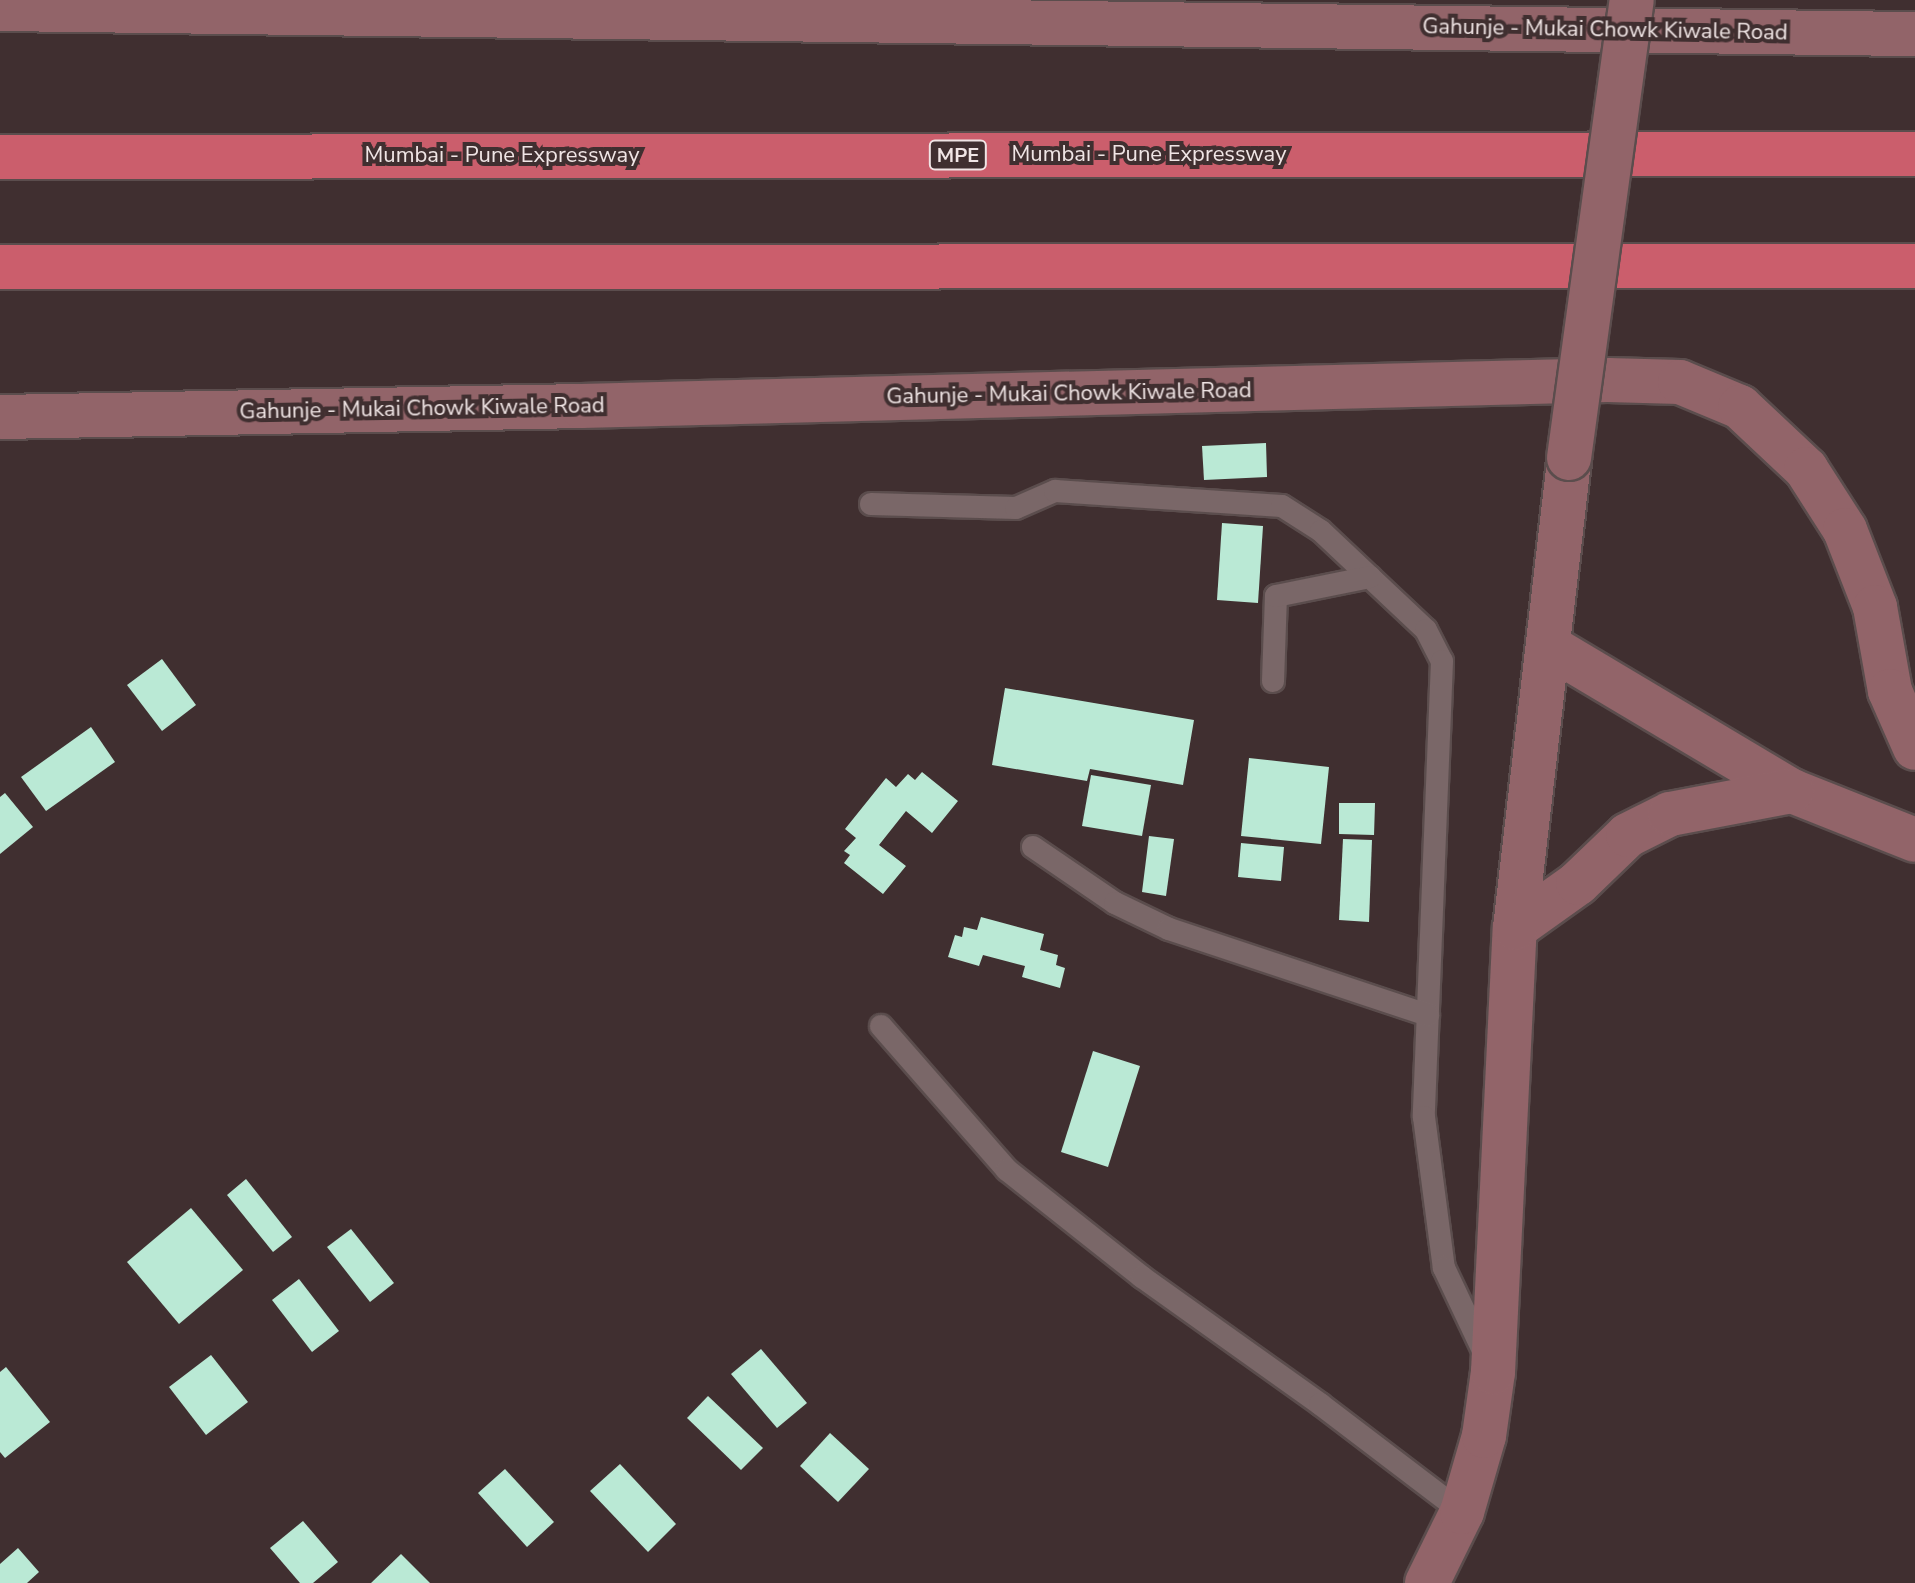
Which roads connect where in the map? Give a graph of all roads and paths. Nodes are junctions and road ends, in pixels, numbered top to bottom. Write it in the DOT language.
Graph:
graph roads {
  1 [pos="1632,0"];
  2 [pos="0,9"];
  3 [pos="1915,34"];
  4 [pos="1915,154"];
  5 [pos="0,157"];
  6 [pos="1915,266"];
  7 [pos="0,267"];
  8 [pos="0,417"];
  9 [pos="871,504"];
  10 [pos="1370,577"];
  11 [pos="1550,647"];
  12 [pos="1273,681"];
  13 [pos="1915,748"];
  14 [pos="1792,791"];
  15 [pos="1915,840"];
  16 [pos="1033,847"];
  17 [pos="1515,928"];
  18 [pos="1428,1015"];
  19 [pos="881,1026"];
  20 [pos="1493,1372"];
  21 [pos="1462,1512"];
  22 [pos="1427,1583"];
  1 -- 11 [label="street, bridge"];
  2 -- 3 [label="street, Gahunje - Mukai Chowk Kiwale Road"];
  4 -- 5 [label="highway, Mumbai - Pune Expressway / MPE"];
  6 -- 7 [label="highway"];
  8 -- 13 [label="street, Gahunje - Mukai Chowk Kiwale Road"];
  9 -- 10 [label="lane"];
  10 -- 12 [label="lane"];
  10 -- 18 [label="lane"];
  11 -- 14 [label="street"];
  11 -- 17 [label="street"];
  14 -- 15 [label="street"];
  14 -- 17 [label="street"];
  16 -- 18 [label="lane"];
  17 -- 20 [label="street"];
  18 -- 20 [label="lane"];
  19 -- 21 [label="lane"];
  20 -- 21 [label="street"];
  21 -- 22 [label="street"];
}
